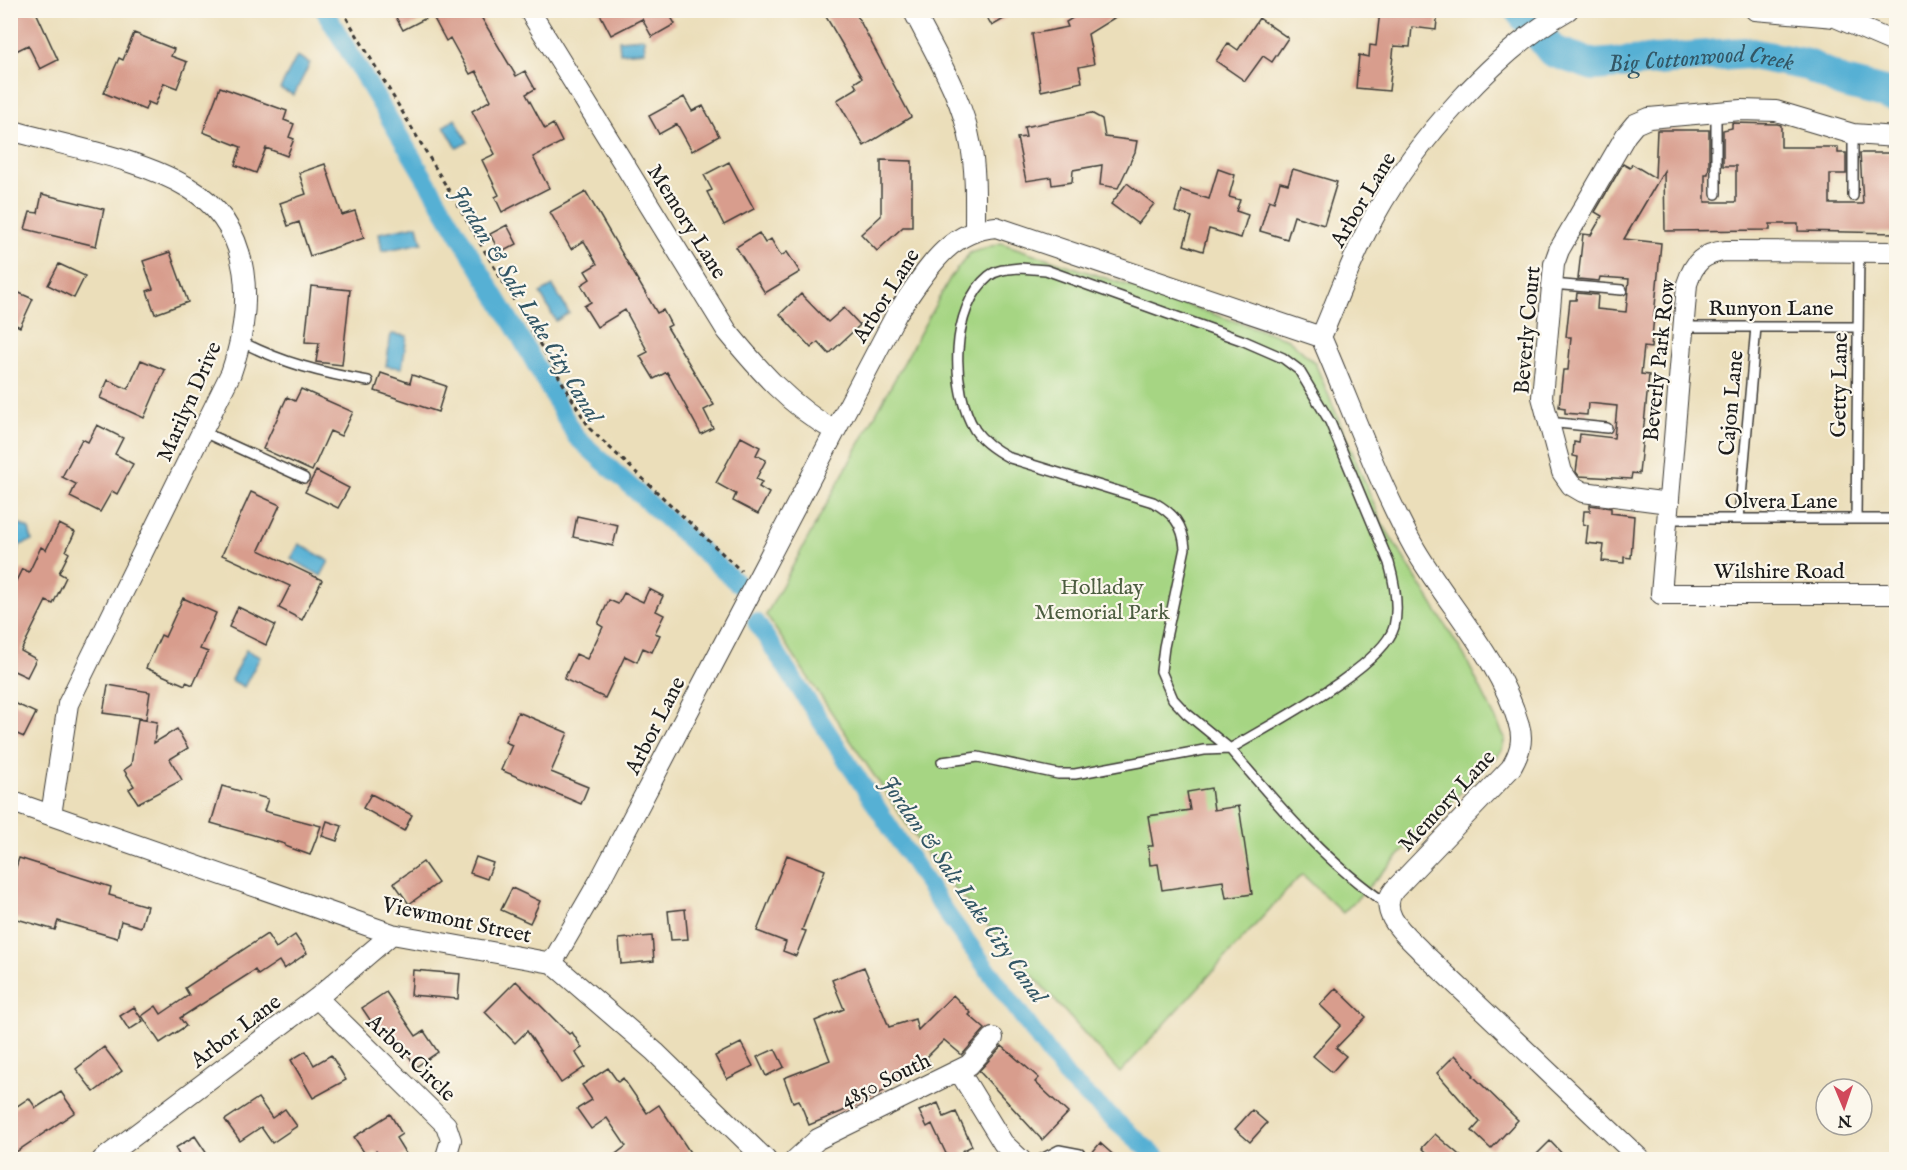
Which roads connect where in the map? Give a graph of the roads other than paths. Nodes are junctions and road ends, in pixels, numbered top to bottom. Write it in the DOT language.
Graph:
graph roads {
  1 [pos="529,10"];
  2 [pos="913,10"];
  3 [pos="1568,10"];
  4 [pos="1755,10"];
  5 [pos="1896,43"];
  6 [pos="1716,112"];
  7 [pos="10,130"];
  8 [pos="1853,134"];
  9 [pos="1896,137"];
  10 [pos="1716,194"];
  11 [pos="1852,196"];
  12 [pos="975,229"];
  13 [pos="1859,252"];
  14 [pos="1896,252"];
  15 [pos="1552,284"];
  16 [pos="1622,291"];
  17 [pos="1684,327"];
  18 [pos="1756,327"];
  19 [pos="1858,327"];
  20 [pos="1321,337"];
  21 [pos="242,342"];
  22 [pos="368,381"];
  23 [pos="1548,422"];
  24 [pos="1607,428"];
  25 [pos="835,431"];
  26 [pos="203,432"];
  27 [pos="304,478"];
  28 [pos="1668,511"];
  29 [pos="1739,519"];
  30 [pos="1856,519"];
  31 [pos="1895,519"];
  32 [pos="1661,594"];
  33 [pos="1896,594"];
  34 [pos="1230,749"];
  35 [pos="942,762"];
  36 [pos="10,801"];
  37 [pos="51,815"];
  38 [pos="1387,904"];
  39 [pos="392,934"];
  40 [pos="552,963"];
  41 [pos="317,998"];
  42 [pos="993,1038"];
  43 [pos="959,1071"];
  44 [pos="1080,1154"];
  45 [pos="102,1160"];
  46 [pos="445,1160"];
  47 [pos="766,1160"];
  48 [pos="795,1160"];
  49 [pos="1021,1160"];
  50 [pos="1040,1160"];
  51 [pos="1641,1160"];
  1 -- 25 [label="street, Memory Lane"];
  2 -- 12 [label="street"];
  3 -- 20 [label="street, Arbor Lane"];
  4 -- 5 [label="street"];
  6 -- 8 [label="street"];
  6 -- 10 [label="lane"];
  6 -- 15 [label="street, Beverly Court"];
  7 -- 21 [label="street, Marilyn Drive"];
  8 -- 9 [label="street"];
  8 -- 11 [label="lane"];
  12 -- 20 [label="street"];
  12 -- 25 [label="street, Arbor Lane"];
  13 -- 14 [label="street, Beverly Park Row"];
  13 -- 17 [label="street, Beverly Park Row"];
  13 -- 19 [label="lane, Getty Lane"];
  15 -- 16 [label="lane"];
  15 -- 23 [label="street, Beverly Court"];
  17 -- 18 [label="lane, Runyon Lane"];
  17 -- 28 [label="street, Beverly Park Row"];
  18 -- 19 [label="lane, Runyon Lane"];
  18 -- 29 [label="lane, Cajon Lane"];
  19 -- 30 [label="lane, Getty Lane"];
  20 -- 38 [label="street, Memory Lane"];
  21 -- 22 [label="lane"];
  21 -- 26 [label="street, Marilyn Drive"];
  23 -- 24 [label="lane"];
  23 -- 28 [label="street, Beverly Court"];
  25 -- 40 [label="street, Arbor Lane"];
  26 -- 27 [label="lane"];
  26 -- 37 [label="street, Marilyn Drive"];
  28 -- 29 [label="lane, Olvera Lane"];
  28 -- 32 [label="street, Beverly Park Row"];
  29 -- 30 [label="lane, Olvera Lane"];
  30 -- 31 [label="lane, Olvera Lane"];
  32 -- 33 [label="street, Wilshire Road"];
  34 -- 34 [label="lane"];
  34 -- 35 [label="lane"];
  34 -- 38 [label="lane"];
  36 -- 37 [label="street, Viewmont Street"];
  37 -- 39 [label="street, Viewmont Street"];
  38 -- 51 [label="street"];
  39 -- 40 [label="street, Viewmont Street"];
  39 -- 41 [label="street, Arbor Lane"];
  40 -- 47 [label="street, Viewmont Street"];
  41 -- 45 [label="street, Arbor Lane"];
  41 -- 46 [label="street, Arbor Circle"];
  42 -- 43 [label="street, 4850 South"];
  43 -- 48 [label="street, 4850 South"];
  43 -- 49 [label="street"];
  44 -- 50 [label="lane"];
}
